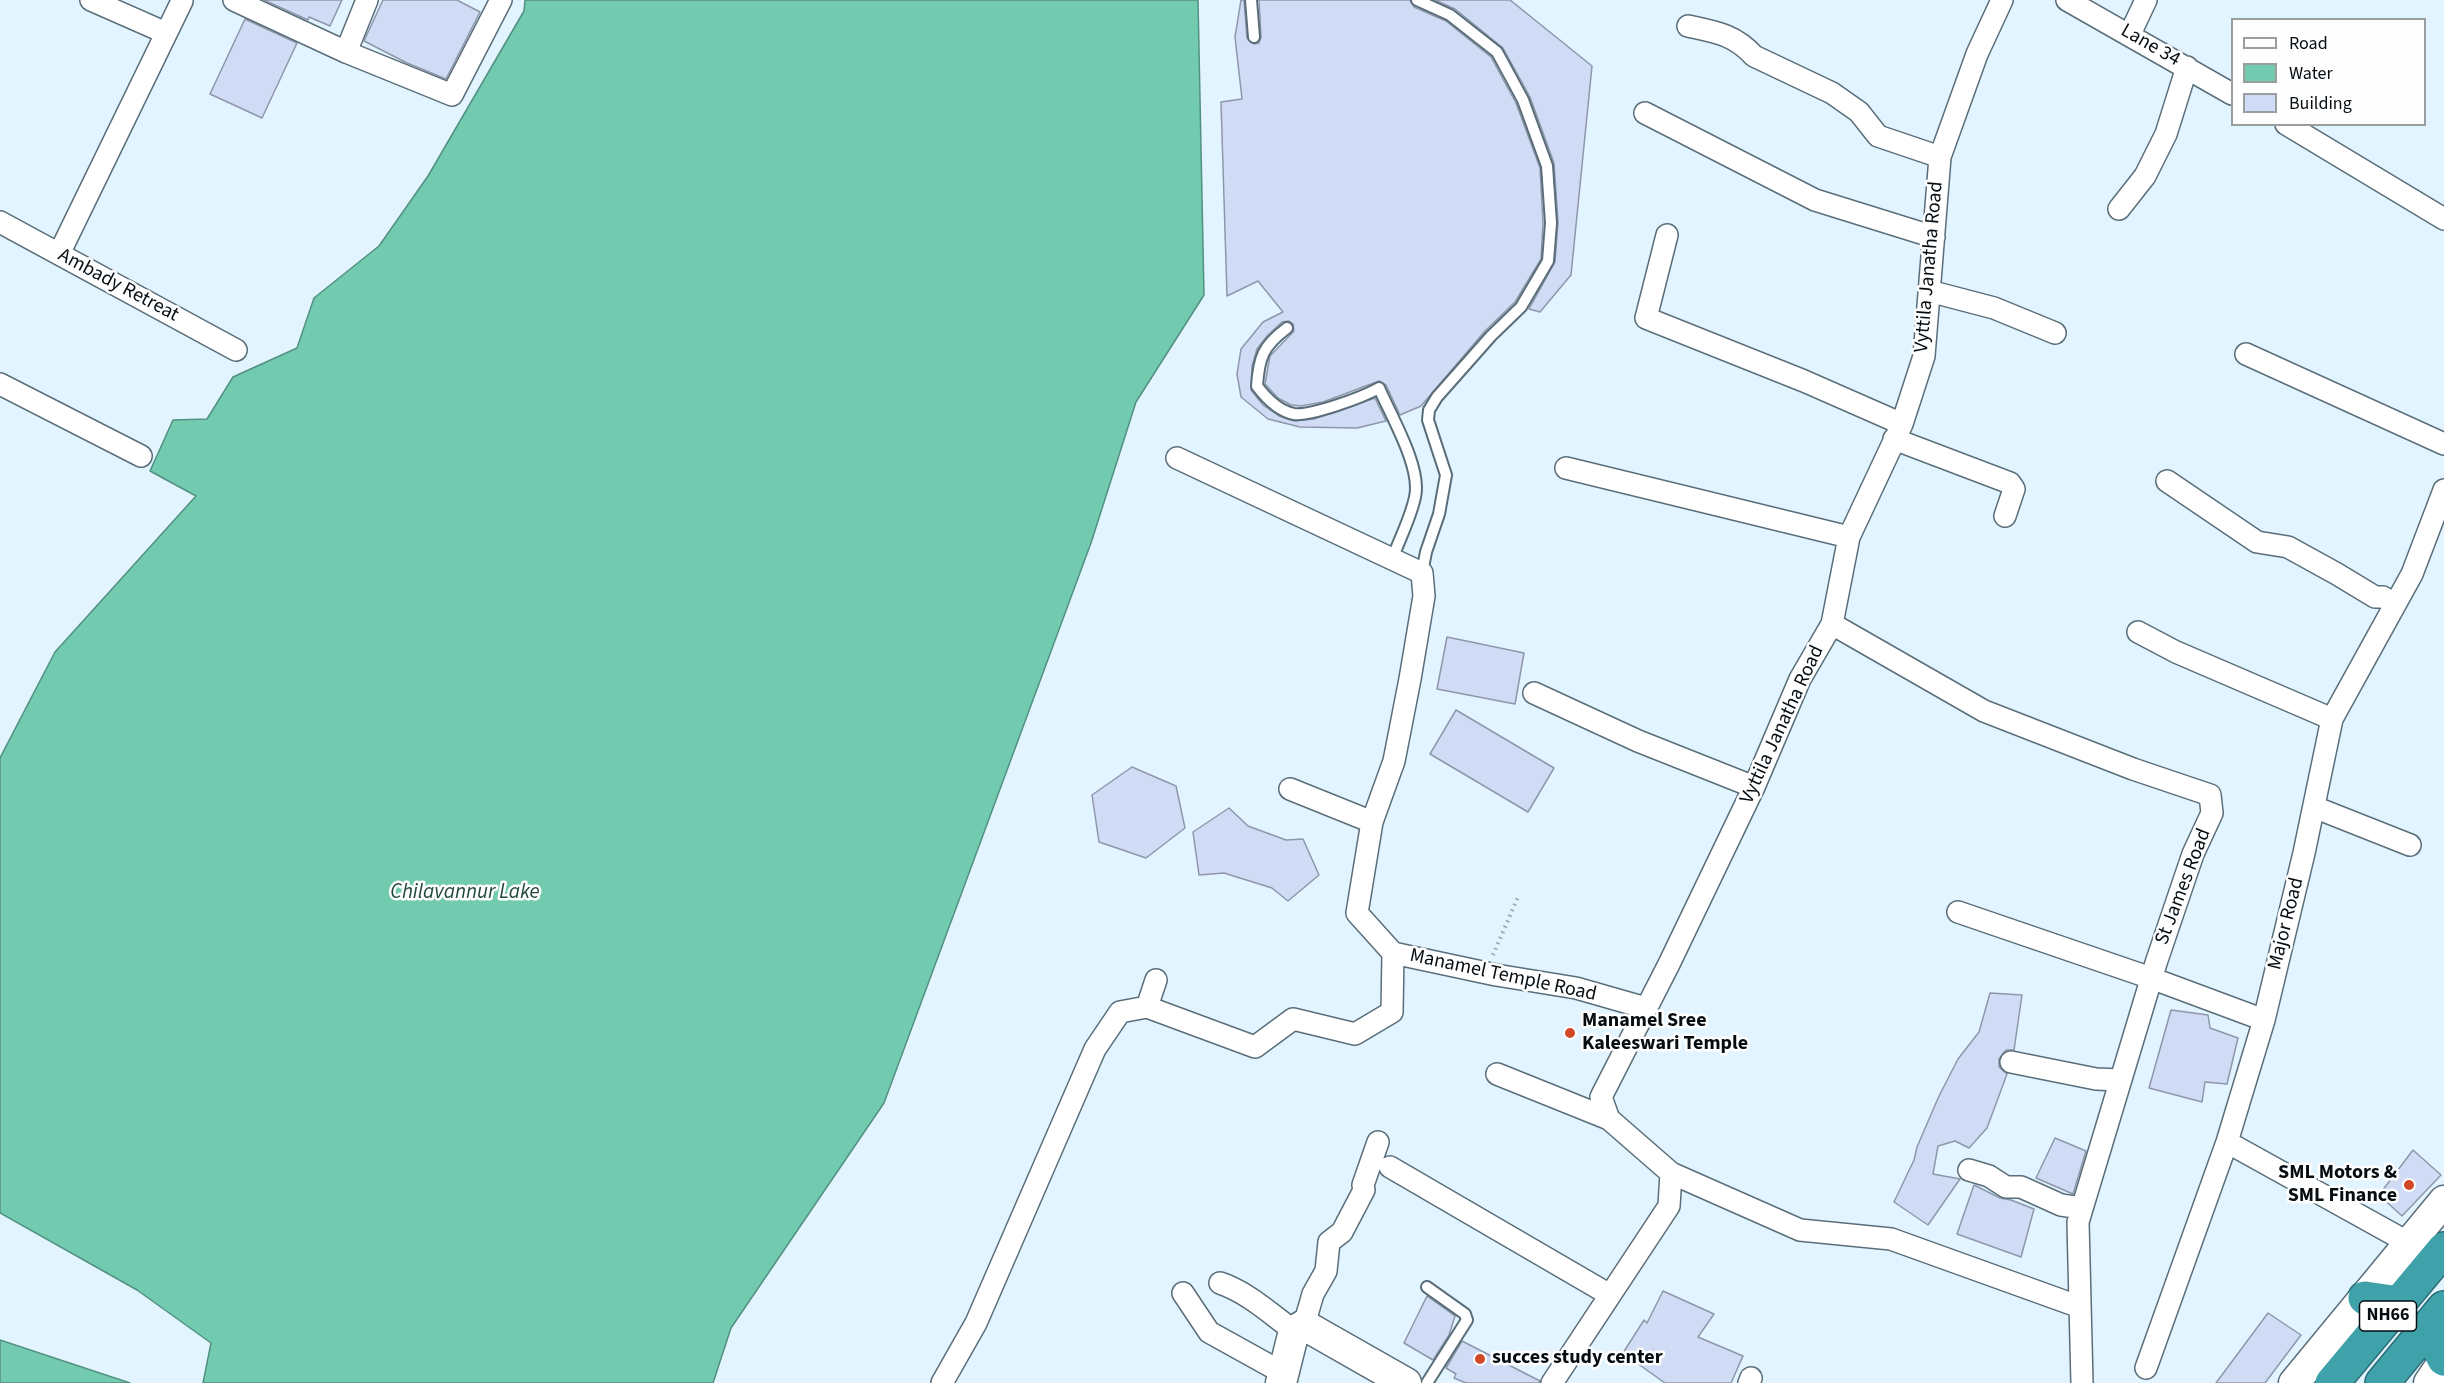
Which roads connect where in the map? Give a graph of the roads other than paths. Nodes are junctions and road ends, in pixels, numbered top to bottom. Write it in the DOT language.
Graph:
graph roads {
  1 [pos="92,0"];
  2 [pos="234,0"];
  3 [pos="367,0"];
  4 [pos="501,0"];
  5 [pos="1251,0"];
  6 [pos="1417,0"];
  7 [pos="2002,0"];
  8 [pos="2067,0"];
  9 [pos="2146,0"];
  10 [pos="182,1"];
  11 [pos="1688,26"];
  12 [pos="166,33"];
  13 [pos="2130,34"];
  14 [pos="1254,37"];
  15 [pos="346,52"];
  16 [pos="2187,67"];
  17 [pos="2231,93"];
  18 [pos="1645,113"];
  19 [pos="2298,128"];
  20 [pos="1940,157"];
  21 [pos="2120,208"];
  22 [pos="2444,219"];
  23 [pos="0,222"];
  24 [pos="1667,235"];
  25 [pos="1934,237"];
  26 [pos="59,254"];
  27 [pos="1929,291"];
  28 [pos="1287,328"];
  29 [pos="2055,333"];
  30 [pos="236,350"];
  31 [pos="2246,354"];
  32 [pos="0,384"];
  33 [pos="1898,432"];
  34 [pos="2444,444"];
  35 [pos="141,456"];
  36 [pos="1177,458"];
  37 [pos="1566,468"];
  38 [pos="2168,482"];
  39 [pos="2442,499"];
  40 [pos="2005,516"];
  41 [pos="1849,537"];
  42 [pos="1393,557"];
  43 [pos="1422,573"];
  44 [pos="2395,604"];
  45 [pos="1832,624"];
  46 [pos="2138,632"];
  47 [pos="1534,693"];
  48 [pos="2331,719"];
  49 [pos="1754,787"];
  50 [pos="1290,789"];
  51 [pos="2314,807"];
  52 [pos="1372,822"];
  53 [pos="2410,844"];
  54 [pos="1958,912"];
  55 [pos="1394,953"];
  56 [pos="2151,978"];
  57 [pos="1156,980"];
  58 [pos="1147,1007"];
  59 [pos="1646,1008"];
  60 [pos="2264,1020"];
  61 [pos="2011,1062"];
  62 [pos="1497,1074"];
  63 [pos="2120,1080"];
  64 [pos="1609,1119"];
  65 [pos="1378,1142"];
  66 [pos="2227,1142"];
  67 [pos="1390,1167"];
  68 [pos="1969,1170"];
  69 [pos="1671,1173"];
  70 [pos="2444,1201"];
  71 [pos="2082,1208"];
  72 [pos="2409,1243"];
  73 [pos="2444,1249"];
  74 [pos="1220,1283"];
  75 [pos="1427,1287"];
  76 [pos="1183,1293"];
  77 [pos="1610,1295"];
  78 [pos="2365,1298"];
  79 [pos="2399,1303"];
  80 [pos="2080,1307"];
  81 [pos="2436,1317"];
  82 [pos="1299,1328"];
  83 [pos="2444,1360"];
  84 [pos="2146,1368"];
  85 [pos="1282,1378"];
  86 [pos="942,1383"];
  87 [pos="1406,1383"];
  88 [pos="1427,1383"];
  89 [pos="1552,1383"];
  90 [pos="2082,1383"];
  91 [pos="2294,1383"];
  92 [pos="2332,1383"];
  93 [pos="2382,1383"];
  94 [pos="2428,1383"];
  1 -- 12 [label="street"];
  2 -- 15 [label="street"];
  3 -- 15 [label="street"];
  4 -- 15 [label="street"];
  5 -- 14 [label="lane"];
  6 -- 43 [label="lane"];
  7 -- 20 [label="street, Vyttila Janatha Road"];
  8 -- 13 [label="street, Lane 34"];
  9 -- 13 [label="street"];
  10 -- 12 [label="street"];
  11 -- 20 [label="street"];
  12 -- 26 [label="street"];
  13 -- 16 [label="street, Lane 34"];
  16 -- 17 [label="street, Lane 34"];
  16 -- 21 [label="street"];
  18 -- 25 [label="street"];
  19 -- 22 [label="street"];
  20 -- 25 [label="street, Vyttila Janatha Road"];
  23 -- 26 [label="street, Ambady Retreat"];
  24 -- 33 [label="street"];
  25 -- 27 [label="street, Vyttila Janatha Road"];
  26 -- 30 [label="street, Ambady Retreat"];
  27 -- 29 [label="street"];
  27 -- 33 [label="street, Vyttila Janatha Road"];
  28 -- 42 [label="lane"];
  31 -- 34 [label="street"];
  32 -- 35 [label="street"];
  33 -- 40 [label="street"];
  33 -- 41 [label="street, Vyttila Janatha Road"];
  36 -- 42 [label="street"];
  37 -- 41 [label="street"];
  38 -- 44 [label="street"];
  39 -- 44 [label="street, Major Road"];
  41 -- 45 [label="street, Vyttila Janatha Road"];
  42 -- 43 [label="street"];
  43 -- 52 [label="street"];
  44 -- 48 [label="street, Major Road"];
  45 -- 49 [label="street, Vyttila Janatha Road"];
  45 -- 56 [label="street, St James Road"];
  46 -- 48 [label="street"];
  47 -- 49 [label="street"];
  48 -- 51 [label="street, Major Road"];
  49 -- 59 [label="street, Vyttila Janatha Road"];
  50 -- 52 [label="street"];
  51 -- 53 [label="street"];
  51 -- 60 [label="street, Major Road"];
  52 -- 55 [label="street"];
  54 -- 56 [label="street"];
  55 -- 58 [label="street"];
  55 -- 59 [label="street, Manamel Temple Road"];
  56 -- 60 [label="street"];
  56 -- 63 [label="street, St James Road"];
  57 -- 58 [label="street"];
  58 -- 86 [label="street"];
  59 -- 64 [label="street, Vyttila Janatha Road"];
  60 -- 66 [label="street, Major Road"];
  61 -- 63 [label="street"];
  62 -- 64 [label="street"];
  63 -- 71 [label="street, St James Road"];
  64 -- 69 [label="street"];
  65 -- 82 [label="street"];
  66 -- 72 [label="street"];
  66 -- 84 [label="street, Major Road"];
  67 -- 77 [label="street"];
  68 -- 71 [label="street"];
  69 -- 77 [label="street"];
  69 -- 80 [label="street"];
  70 -- 72 [label="street"];
  71 -- 80 [label="street, St James Road"];
  72 -- 78 [label="street"];
  73 -- 79 [label="highway, NH66"];
  74 -- 82 [label="street"];
  75 -- 88 [label="lane"];
  76 -- 85 [label="street"];
  77 -- 89 [label="street"];
  78 -- 79 [label="highway"];
  78 -- 91 [label="street"];
  79 -- 92 [label="highway, NH66"];
  80 -- 90 [label="street, St James Road"];
  81 -- 83 [label="highway"];
  81 -- 93 [label="highway, NH66"];
  82 -- 85 [label="street"];
  82 -- 87 [label="street"];
  83 -- 94 [label="street"];
}
